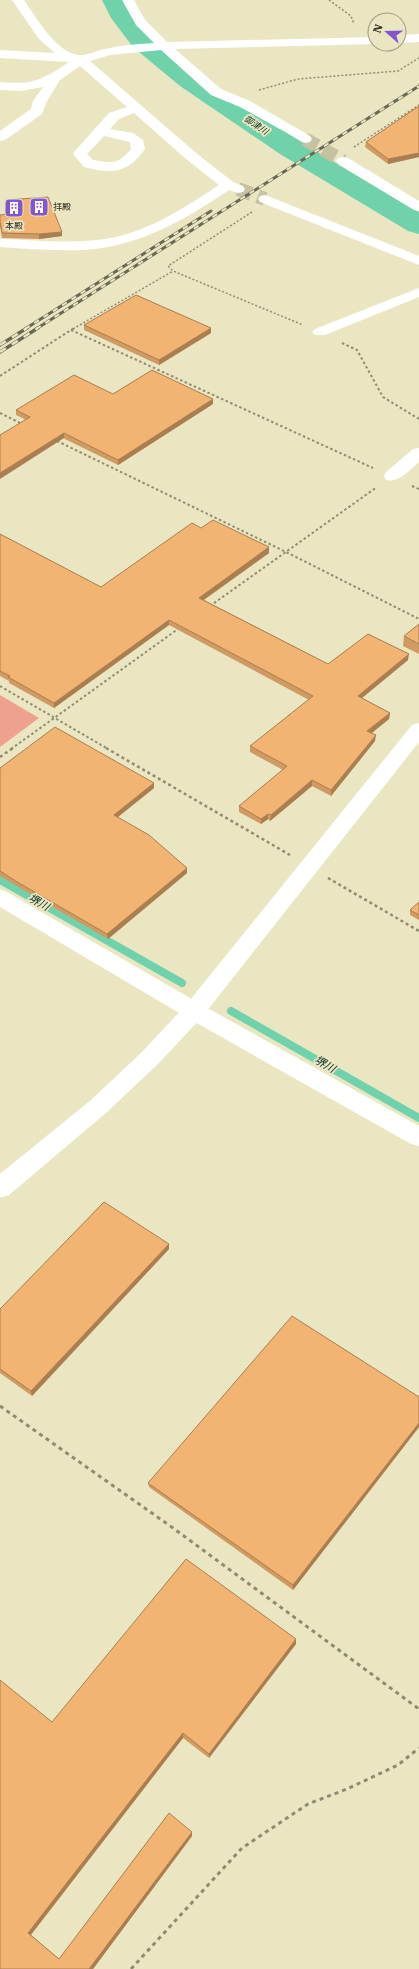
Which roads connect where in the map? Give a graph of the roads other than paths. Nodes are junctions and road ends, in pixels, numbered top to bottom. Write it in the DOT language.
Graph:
graph roads {
  1 [pos="18,0"];
  2 [pos="128,0"];
  3 [pos="419,38"];
  4 [pos="407,39"];
  5 [pos="367,41"];
  6 [pos="159,46"];
  7 [pos="0,54"];
  8 [pos="75,59"];
  9 [pos="50,80"];
  10 [pos="0,86"];
  11 [pos="2,100"];
  12 [pos="137,108"];
  13 [pos="100,131"];
  14 [pos="0,136"];
  15 [pos="305,139"];
  16 [pos="343,161"];
  17 [pos="267,200"];
  18 [pos="419,207"];
  19 [pos="0,243"];
  20 [pos="419,260"];
  21 [pos="419,292"];
  22 [pos="320,332"];
  23 [pos="419,453"];
  24 [pos="392,476"];
  25 [pos="419,729"];
  26 [pos="0,897"];
  27 [pos="194,1011"];
  28 [pos="419,1137"];
  29 [pos="0,1188"];
  1 -- 8 [label="street"];
  2 -- 6 [label="street"];
  3 -- 4 [label="street"];
  5 -- 6 [label="street"];
  6 -- 8 [label="street"];
  6 -- 15 [label="street"];
  7 -- 8 [label="street"];
  8 -- 9 [label="street"];
  8 -- 12 [label="street"];
  9 -- 10 [label="street"];
  9 -- 11 [label="street"];
  9 -- 14 [label="street"];
  12 -- 13 [label="street"];
  12 -- 19 [label="street"];
  16 -- 18 [label="street"];
  17 -- 20 [label="street"];
  21 -- 22 [label="street"];
  23 -- 24 [label="street"];
  25 -- 27 [label="street"];
  26 -- 27 [label="street"];
  27 -- 28 [label="street"];
  27 -- 29 [label="street"];
}
